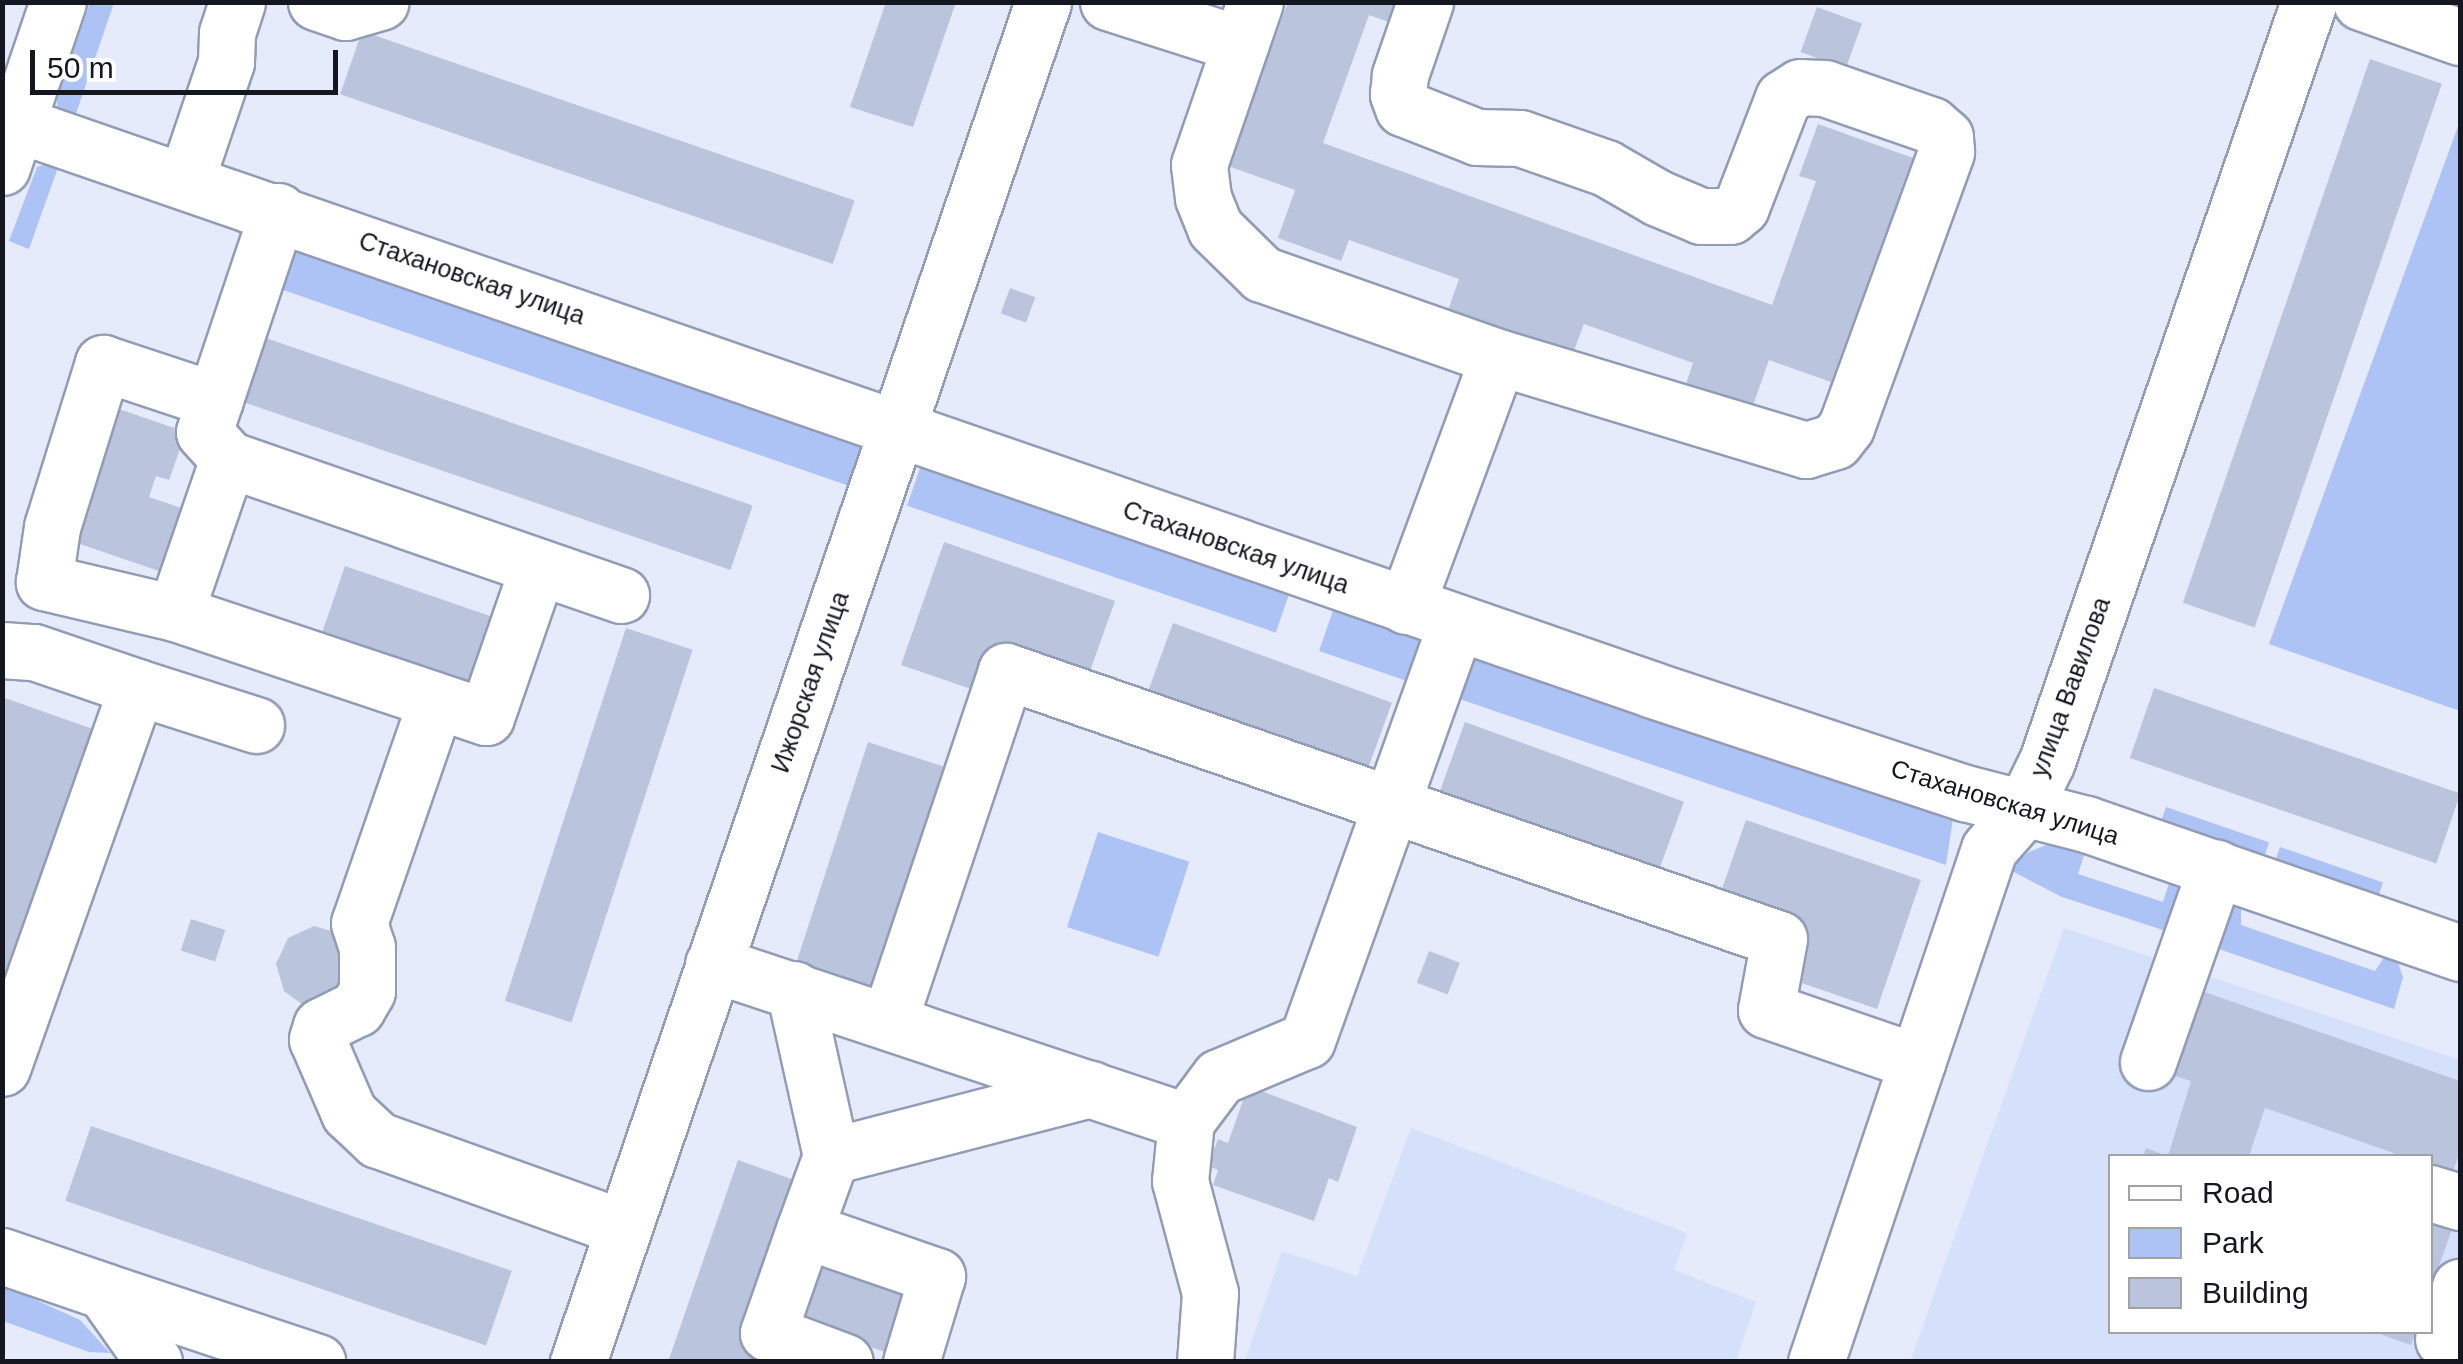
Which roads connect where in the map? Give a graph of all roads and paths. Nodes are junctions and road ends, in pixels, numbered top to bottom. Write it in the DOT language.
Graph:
graph roads {
  1 [pos="58,2"];
  2 [pos="237,2"];
  3 [pos="316,2"];
  4 [pos="381,2"];
  5 [pos="1042,2"];
  6 [pos="1108,2"];
  7 [pos="1426,2"];
  8 [pos="2309,2"];
  9 [pos="2361,2"];
  10 [pos="1247,23"];
  11 [pos="2460,37"];
  12 [pos="10,145"];
  13 [pos="186,180"];
  14 [pos="278,211"];
  15 [pos="1498,357"];
  16 [pos="215,400"];
  17 [pos="898,426"];
  18 [pos="228,459"];
  19 [pos="538,567"];
  20 [pos="23,581"];
  21 [pos="620,595"];
  22 [pos="175,613"];
  23 [pos="1431,615"];
  24 [pos="4,657"];
  25 [pos="137,687"];
  26 [pos="435,704"];
  27 [pos="256,725"];
  28 [pos="1393,804"];
  29 [pos="2023,810"];
  30 [pos="2216,868"];
  31 [pos="2460,952"];
  32 [pos="713,964"];
  33 [pos="794,989"];
  34 [pos="889,1021"];
  35 [pos="1917,1062"];
  36 [pos="2148,1062"];
  37 [pos="2,1068"];
  38 [pos="1091,1089"];
  39 [pos="1186,1121"];
  40 [pos="831,1156"];
  41 [pos="2433,1193"];
  42 [pos="2460,1202"];
  43 [pos="624,1228"];
  44 [pos="804,1230"];
  45 [pos="2,1256"];
  46 [pos="2460,1288"];
  47 [pos="104,1292"];
  48 [pos="2443,1338"];
  49 [pos="154,1362"];
  50 [pos="318,1362"];
  51 [pos="578,1362"];
  52 [pos="845,1362"];
  53 [pos="911,1362"];
  54 [pos="1205,1362"];
  55 [pos="1816,1362"];
  1 -- 12 [label="street"];
  2 -- 13 [label="street"];
  3 -- 4 [label="street"];
  5 -- 17 [label="street, Ижорская улица"];
  6 -- 10 [label="street"];
  7 -- 15 [label="street"];
  8 -- 29 [label="street, улица Вавилова"];
  9 -- 11 [label="street"];
  10 -- 15 [label="street"];
  12 -- 13 [label="street, Стахановская улица"];
  13 -- 14 [label="street, Стахановская улица"];
  14 -- 16 [label="street"];
  14 -- 17 [label="street, Стахановская улица"];
  15 -- 23 [label="street"];
  16 -- 18 [label="street"];
  16 -- 20 [label="street"];
  17 -- 23 [label="street, Стахановская улица"];
  17 -- 32 [label="street, Ижорская улица"];
  18 -- 19 [label="street"];
  18 -- 22 [label="street"];
  19 -- 21 [label="street"];
  19 -- 26 [label="street"];
  20 -- 22 [label="street"];
  22 -- 26 [label="street"];
  23 -- 28 [label="street"];
  23 -- 29 [label="street, Стахановская улица"];
  24 -- 25 [label="street"];
  25 -- 27 [label="street"];
  25 -- 37 [label="street"];
  26 -- 43 [label="street"];
  28 -- 34 [label="street"];
  28 -- 35 [label="street"];
  28 -- 39 [label="street"];
  29 -- 30 [label="street, Стахановская улица"];
  29 -- 35 [label="street, улица Вавилова"];
  30 -- 31 [label="street, Стахановская улица"];
  30 -- 36 [label="street"];
  32 -- 33 [label="street"];
  32 -- 43 [label="street, Ижорская улица"];
  33 -- 34 [label="street"];
  33 -- 40 [label="street"];
  34 -- 38 [label="street"];
  35 -- 55 [label="street, улица Вавилова"];
  38 -- 39 [label="street"];
  38 -- 40 [label="street"];
  39 -- 54 [label="street"];
  40 -- 44 [label="street"];
  41 -- 42 [label="street"];
  43 -- 51 [label="street, Ижорская улица"];
  44 -- 52 [label="street"];
  44 -- 53 [label="street"];
  45 -- 47 [label="street"];
  46 -- 48 [label="street"];
  47 -- 49 [label="street"];
  47 -- 50 [label="street"];
}
